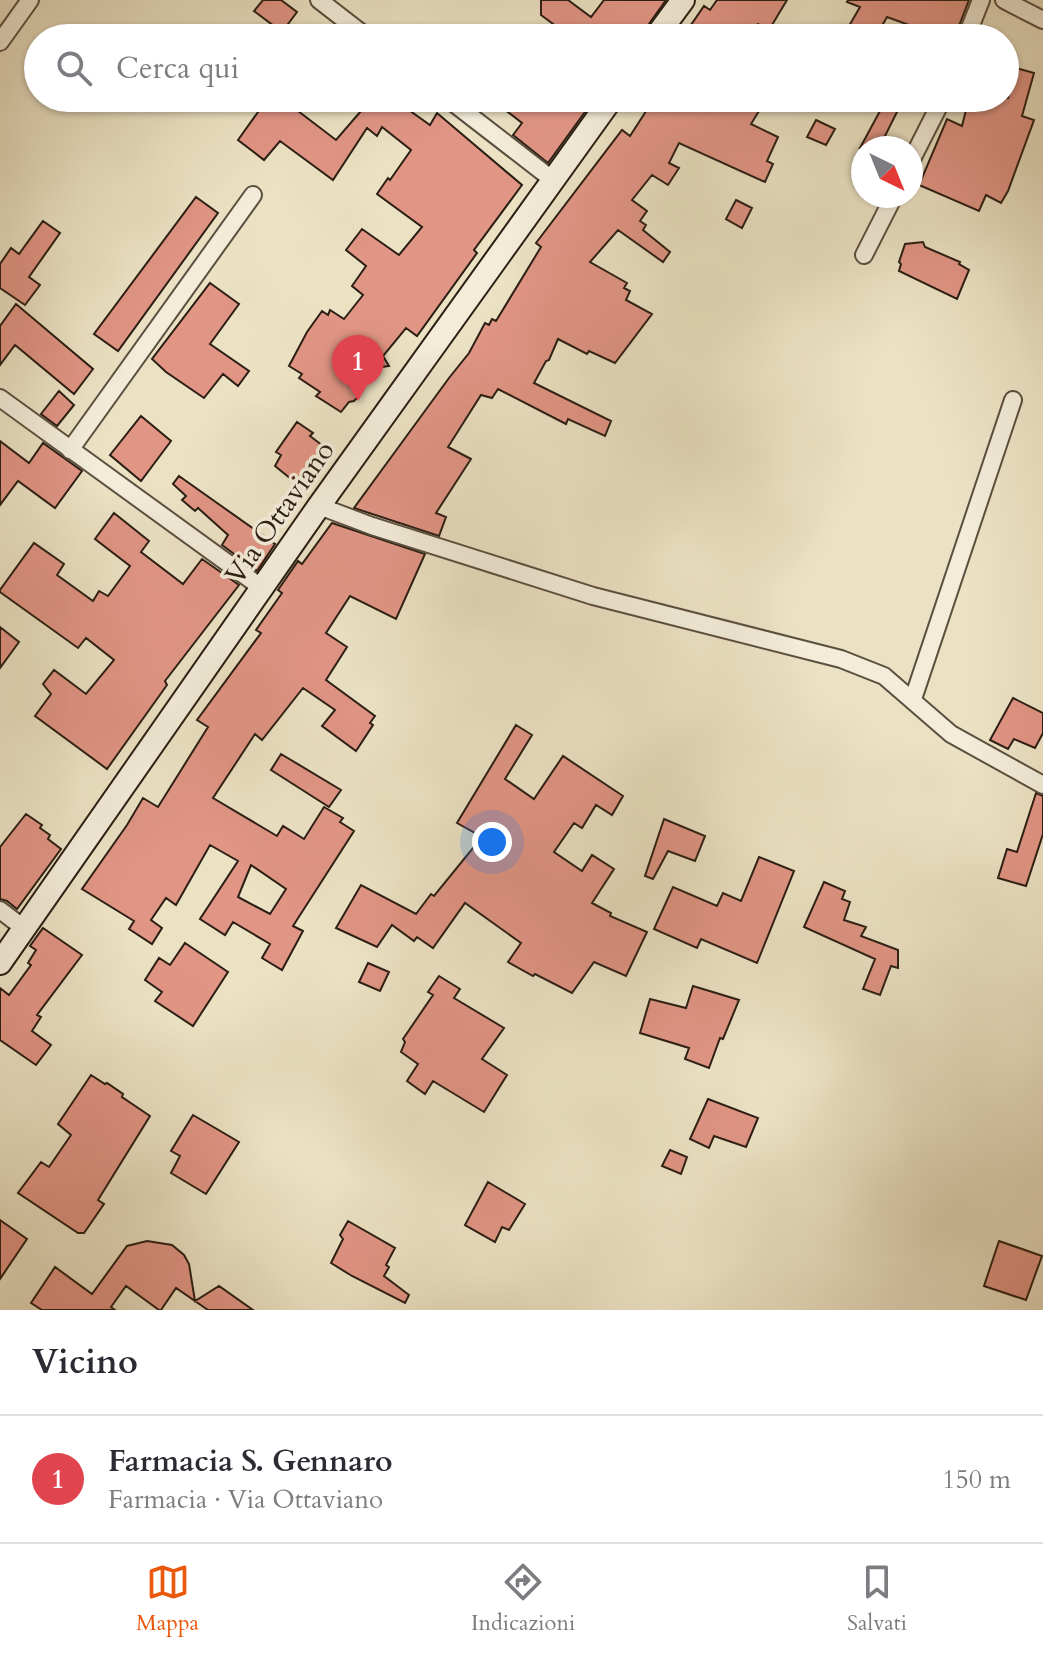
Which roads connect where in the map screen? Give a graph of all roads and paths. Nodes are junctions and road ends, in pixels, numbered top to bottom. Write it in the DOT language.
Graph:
graph roads {
  1 [pos="30,0"];
  2 [pos="319,0"];
  3 [pos="683,0"];
  4 [pos="981,0"];
  5 [pos="1004,0"];
  6 [pos="1043,20"];
  7 [pos="350,24"];
  8 [pos="665,24"];
  9 [pos="972,24"];
  10 [pos="0,42"];
  11 [pos="465,112"];
  12 [pos="602,112"];
  13 [pos="936,112"];
  14 [pos="923,137"];
  15 [pos="553,180"];
  16 [pos="253,195"];
  17 [pos="888,208"];
  18 [pos="864,255"];
  19 [pos="0,398"];
  20 [pos="1013,400"];
  21 [pos="70,450"];
  22 [pos="319,506"];
  23 [pos="262,588"];
  24 [pos="913,699"];
  25 [pos="1043,785"];
  26 [pos="0,910"];
  27 [pos="25,929"];
  28 [pos="0,963"];
  1 -- 10 [label="street"];
  2 -- 7 [label="street"];
  3 -- 8 [label="main road"];
  4 -- 9 [label="street"];
  5 -- 6 [label="street"];
  11 -- 15 [label="street"];
  12 -- 15 [label="main road, Via Ottaviano"];
  13 -- 14 [label="street"];
  15 -- 22 [label="main road, Via Ottaviano"];
  16 -- 21 [label="street"];
  17 -- 18 [label="street"];
  19 -- 21 [label="street"];
  20 -- 24 [label="street"];
  21 -- 23 [label="street"];
  22 -- 23 [label="main road, Via Ottaviano"];
  22 -- 24 [label="street"];
  23 -- 27 [label="main road, Via Ottaviano"];
  24 -- 25 [label="street"];
  26 -- 27 [label="street"];
  27 -- 28 [label="main road, Via Ottaviano"];
}
